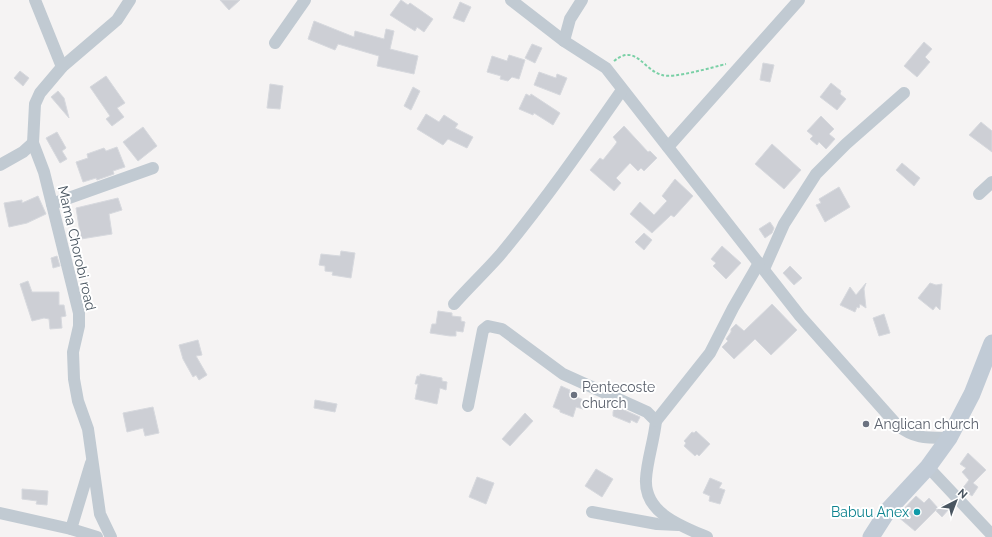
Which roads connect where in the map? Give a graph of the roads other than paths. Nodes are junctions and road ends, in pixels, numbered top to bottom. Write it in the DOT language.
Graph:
graph roads {
  1 [pos="35,0"];
  2 [pos="130,0"];
  3 [pos="305,0"];
  4 [pos="511,0"];
  5 [pos="582,0"];
  6 [pos="799,0"];
  7 [pos="564,41"];
  8 [pos="275,43"];
  9 [pos="62,67"];
  10 [pos="622,90"];
  11 [pos="904,93"];
  12 [pos="33,143"];
  13 [pos="668,147"];
  14 [pos="0,165"];
  15 [pos="153,168"];
  16 [pos="992,182"];
  17 [pos="979,194"];
  18 [pos="52,204"];
  19 [pos="762,266"];
  20 [pos="454,304"];
  21 [pos="992,343"];
  22 [pos="468,406"];
  23 [pos="656,421"];
  24 [pos="949,438"];
  25 [pos="93,459"];
  26 [pos="928,466"];
  27 [pos="0,510"];
  28 [pos="592,512"];
  29 [pos="0,513"];
  30 [pos="678,525"];
  31 [pos="71,529"];
  32 [pos="992,535"];
  33 [pos="97,537"];
  34 [pos="111,537"];
  35 [pos="707,537"];
  36 [pos="871,537"];
  1 -- 9 [label="street"];
  2 -- 9 [label="street, Mama Chorobi road"];
  3 -- 8 [label="street"];
  4 -- 7 [label="street"];
  5 -- 7 [label="street"];
  6 -- 13 [label="street"];
  7 -- 10 [label="street"];
  9 -- 12 [label="street, Mama Chorobi road"];
  10 -- 13 [label="street"];
  10 -- 20 [label="street"];
  11 -- 19 [label="street"];
  12 -- 14 [label="street"];
  12 -- 18 [label="street, Mama Chorobi road"];
  13 -- 19 [label="street"];
  15 -- 18 [label="street"];
  16 -- 17 [label="street"];
  18 -- 25 [label="street, Mama Chorobi road"];
  19 -- 23 [label="street"];
  19 -- 24 [label="street"];
  21 -- 24 [label="street"];
  22 -- 23 [label="street"];
  23 -- 30 [label="street"];
  24 -- 26 [label="street"];
  25 -- 31 [label="street"];
  25 -- 34 [label="street, Mama Chorobi road"];
  26 -- 32 [label="street"];
  26 -- 36 [label="street"];
  27 -- 29 [label="street"];
  28 -- 30 [label="street"];
  29 -- 31 [label="street"];
  30 -- 35 [label="street"];
  31 -- 33 [label="street"];
}
